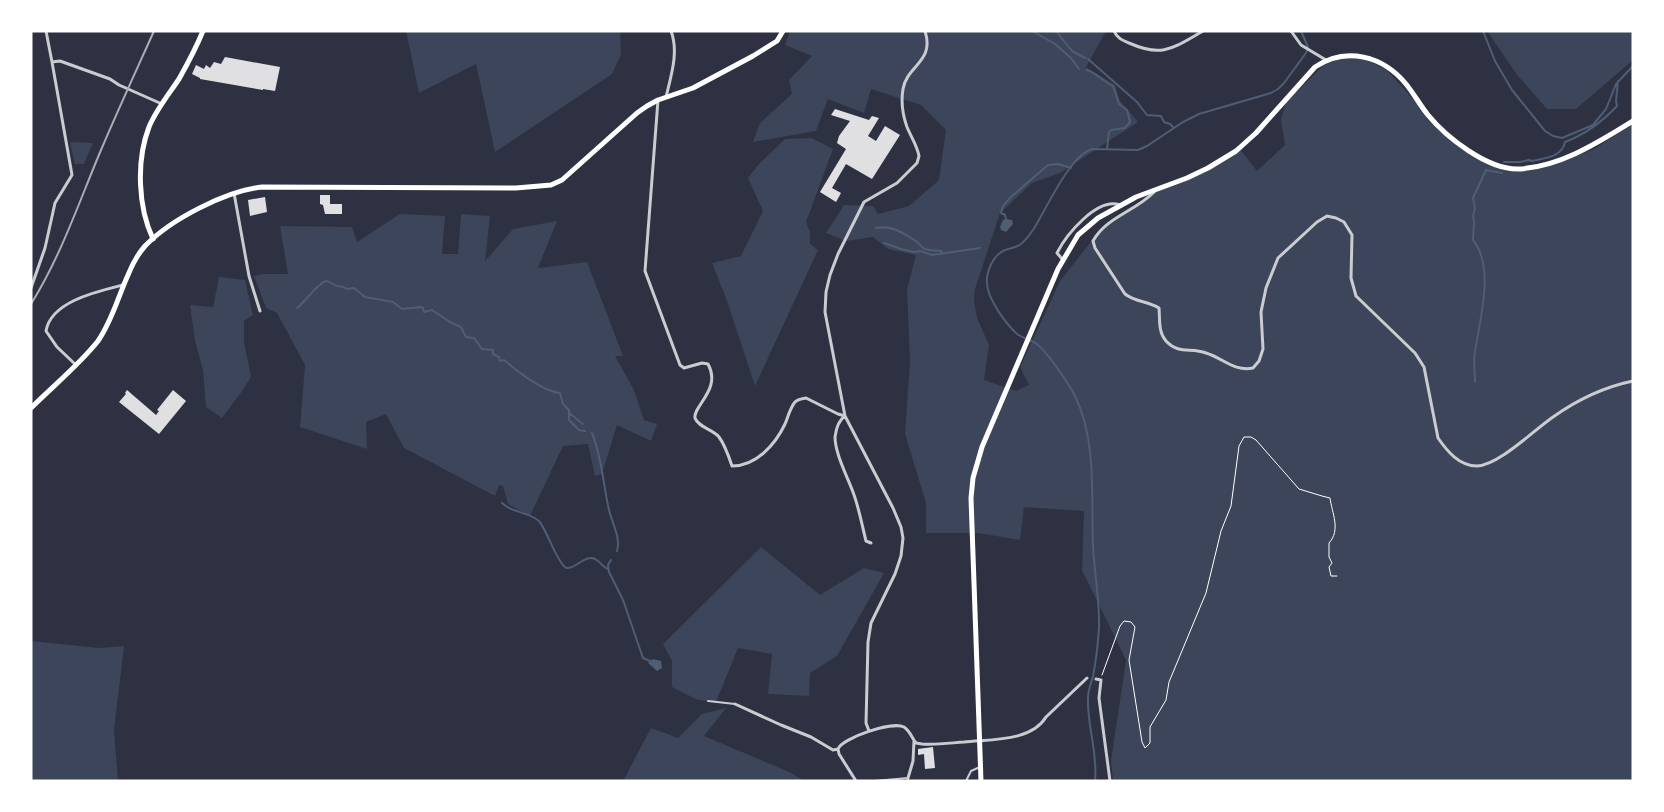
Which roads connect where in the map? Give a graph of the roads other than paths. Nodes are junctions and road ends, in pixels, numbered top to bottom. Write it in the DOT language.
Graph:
graph roads {
  1 [pos="46,31"];
  2 [pos="203,31"];
  3 [pos="671,31"];
  4 [pos="784,31"];
  5 [pos="925,31"];
  6 [pos="1114,31"];
  7 [pos="1203,31"];
  8 [pos="1291,31"];
  9 [pos="1326,60"];
  10 [pos="52,62"];
  11 [pos="666,98"];
  12 [pos="658,100"];
  13 [pos="162,104"];
  14 [pos="1633,121"];
  15 [pos="1155,190"];
  16 [pos="234,192"];
  17 [pos="1120,205"];
  18 [pos="153,239"];
  19 [pos="1063,260"];
  20 [pos="124,285"];
  21 [pos="31,288"];
  22 [pos="260,311"];
  23 [pos="76,365"];
  24 [pos="1633,382"];
  25 [pos="31,408"];
  26 [pos="845,416"];
  27 [pos="871,543"];
  28 [pos="1087,678"];
  29 [pos="1098,680"];
  30 [pos="708,701"];
  31 [pos="735,704"];
  32 [pos="869,731"];
  33 [pos="914,740"];
  34 [pos="979,741"];
  35 [pos="838,749"];
  36 [pos="980,767"];
  37 [pos="908,779"];
  38 [pos="856,781"];
  39 [pos="874,781"];
  40 [pos="966,781"];
  41 [pos="981,781"];
  42 [pos="1110,781"];
  1 -- 10 [label="street"];
  2 -- 13 [label="main road"];
  3 -- 11 [label="street"];
  4 -- 11 [label="main road"];
  5 -- 26 [label="street"];
  6 -- 7 [label="street"];
  8 -- 9 [label="street"];
  9 -- 14 [label="main road"];
  9 -- 15 [label="main road"];
  10 -- 13 [label="street"];
  10 -- 21 [label="street"];
  11 -- 12 [label="main road"];
  12 -- 16 [label="main road"];
  12 -- 26 [label="street"];
  13 -- 18 [label="main road"];
  15 -- 17 [label="main road"];
  15 -- 24 [label="street"];
  16 -- 18 [label="main road"];
  16 -- 22 [label="street"];
  17 -- 19 [label="main road"];
  17 -- 19 [label="street"];
  18 -- 20 [label="main road"];
  19 -- 34 [label="main road"];
  20 -- 23 [label="main road"];
  20 -- 23 [label="street"];
  23 -- 25 [label="main road"];
  26 -- 27 [label="street"];
  26 -- 32 [label="street"];
  28 -- 34 [label="street"];
  29 -- 42 [label="street"];
  30 -- 31 [label="lane"];
  31 -- 35 [label="street"];
  32 -- 33 [label="street"];
  32 -- 35 [label="street"];
  33 -- 34 [label="street"];
  33 -- 37 [label="street"];
  34 -- 36 [label="main road"];
  35 -- 38 [label="street"];
  36 -- 40 [label="lane"];
  36 -- 41 [label="main road"];
  37 -- 39 [label="lane"];
}
